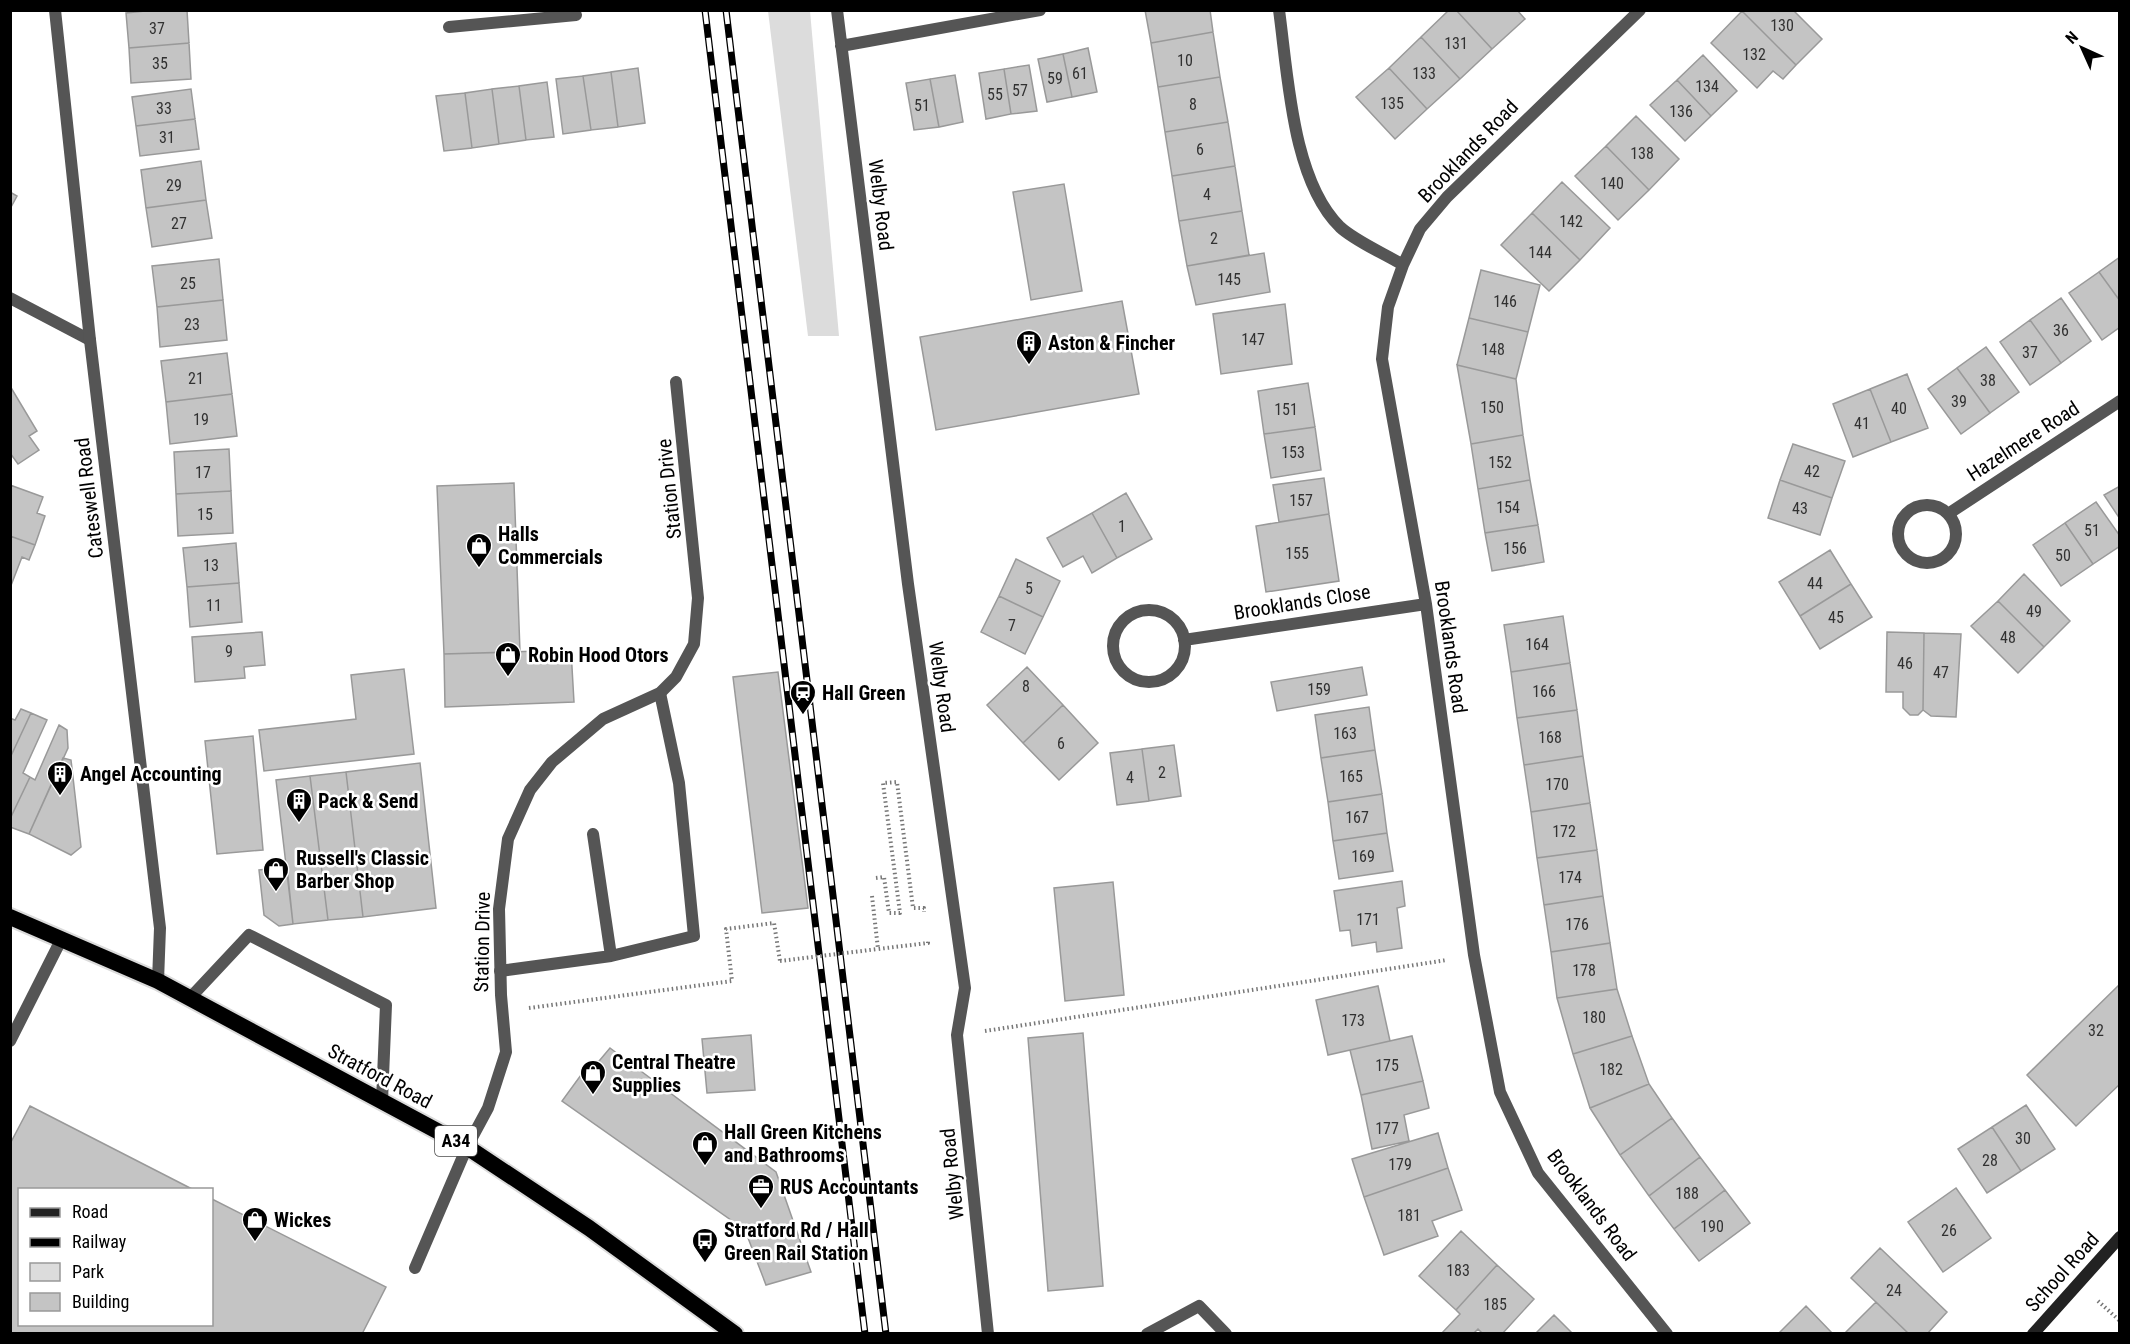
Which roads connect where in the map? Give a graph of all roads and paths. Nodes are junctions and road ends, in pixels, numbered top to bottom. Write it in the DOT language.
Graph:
graph roads {
  1 [pos="55,10"];
  2 [pos="837,10"];
  3 [pos="1041,10"];
  4 [pos="1279,10"];
  5 [pos="1640,10"];
  6 [pos="576,15"];
  7 [pos="506,16"];
  8 [pos="449,27"];
  9 [pos="841,46"];
  10 [pos="1403,265"];
  11 [pos="10,298"];
  12 [pos="90,339"];
  13 [pos="676,382"];
  14 [pos="2120,401"];
  15 [pos="1948,514"];
  16 [pos="1426,604"];
  17 [pos="1184,640"];
  18 [pos="660,693"];
  19 [pos="593,834"];
  20 [pos="876,878"];
  21 [pos="872,896"];
  22 [pos="10,917"];
  23 [pos="925,920"];
  24 [pos="927,931"];
  25 [pos="62,938"];
  26 [pos="878,950"];
  27 [pos="1474,955"];
  28 [pos="611,956"];
  29 [pos="500,971"];
  30 [pos="158,981"];
  31 [pos="190,998"];
  32 [pos="502,1012"];
  33 [pos="957,1035"];
  34 [pos="10,1041"];
  35 [pos="382,1101"];
  36 [pos="467,1147"];
  37 [pos="2120,1237"];
  38 [pos="415,1268"];
  39 [pos="735,1334"];
  40 [pos="988,1334"];
  41 [pos="1147,1334"];
  42 [pos="1226,1334"];
  43 [pos="1667,1334"];
  44 [pos="2033,1334"];
  1 -- 12 [label="street, Cateswell Road"];
  2 -- 9 [label="street, Welby Road"];
  3 -- 9 [label="street"];
  4 -- 10 [label="street"];
  5 -- 10 [label="street, Brooklands Road"];
  6 -- 7 [label="street"];
  7 -- 8 [label="street"];
  9 -- 33 [label="street, Welby Road"];
  10 -- 16 [label="street, Brooklands Road"];
  11 -- 12 [label="street"];
  12 -- 30 [label="street, Cateswell Road"];
  13 -- 18 [label="street, Station Drive"];
  14 -- 15 [label="street, Hazelmere Road"];
  15 -- 15 [label="street"];
  16 -- 17 [label="street, Brooklands Close"];
  16 -- 27 [label="street, Brooklands Road"];
  17 -- 17 [label="street"];
  18 -- 28 [label="street"];
  18 -- 29 [label="street, Station Drive"];
  19 -- 28 [label="street"];
  20 -- 23 [label="path"];
  21 -- 26 [label="path"];
  22 -- 25 [label="highway, Stratford Road / A34"];
  24 -- 26 [label="path"];
  25 -- 30 [label="highway, Stratford Road / A34"];
  25 -- 34 [label="street"];
  26 -- 32 [label="path, bridge"];
  27 -- 33 [label="path"];
  27 -- 43 [label="street, Brooklands Road"];
  28 -- 29 [label="street"];
  29 -- 32 [label="street, Station Drive"];
  30 -- 31 [label="highway, Stratford Road / A34"];
  31 -- 35 [label="highway, Stratford Road / A34"];
  31 -- 35 [label="street"];
  32 -- 36 [label="street, Station Drive"];
  33 -- 40 [label="street, Welby Road"];
  35 -- 36 [label="highway, Stratford Road / A34"];
  36 -- 38 [label="street, Station Drive"];
  36 -- 39 [label="highway, Stratford Road / A34"];
  37 -- 44 [label="main road, School Road"];
  41 -- 42 [label="street"];
}
